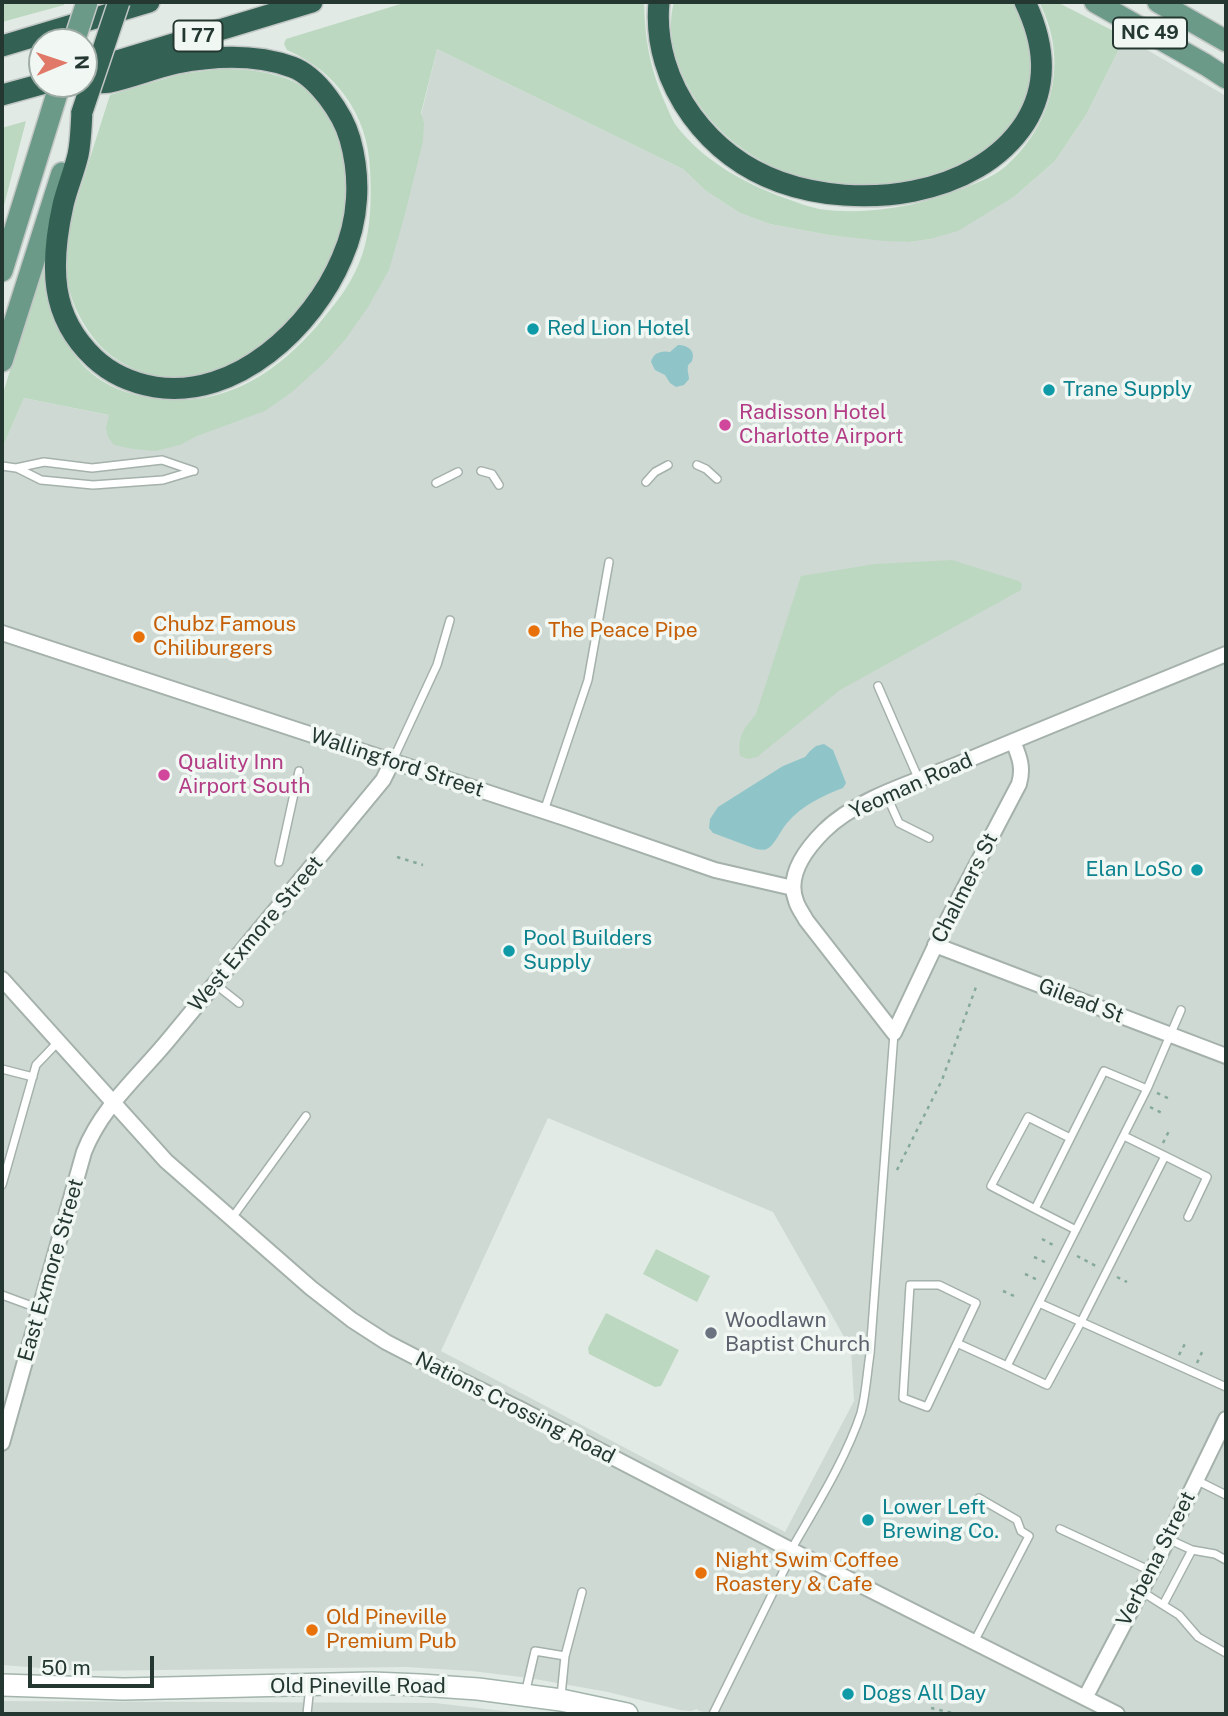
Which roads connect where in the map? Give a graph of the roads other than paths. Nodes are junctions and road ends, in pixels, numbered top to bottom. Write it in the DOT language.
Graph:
graph roads {
  1 [pos="119,2"];
  2 [pos="149,2"];
  3 [pos="312,2"];
  4 [pos="659,2"];
  5 [pos="1025,2"];
  6 [pos="1095,2"];
  7 [pos="1158,2"];
  8 [pos="92,9"];
  9 [pos="82,28"];
  10 [pos="1225,37"];
  11 [pos="2,46"];
  12 [pos="1206,65"];
  13 [pos="98,67"];
  14 [pos="1226,78"];
  15 [pos="98,82"];
  16 [pos="28,88"];
  17 [pos="2,95"];
  18 [pos="56,98"];
  19 [pos="75,145"];
  20 [pos="2,271"];
  21 [pos="2,361"];
  22 [pos="668,465"];
  23 [pos="697,465"];
  24 [pos="2,466"];
  25 [pos="16,468"];
  26 [pos="481,471"];
  27 [pos="458,472"];
  28 [pos="717,479"];
  29 [pos="646,482"];
  30 [pos="436,483"];
  31 [pos="499,485"];
  32 [pos="609,562"];
  33 [pos="450,620"];
  34 [pos="2,633"];
  35 [pos="1226,654"];
  36 [pos="878,686"];
  37 [pos="1013,741"];
  38 [pos="393,761"];
  39 [pos="299,771"];
  40 [pos="919,780"];
  41 [pos="886,794"];
  42 [pos="544,811"];
  43 [pos="929,838"];
  44 [pos="279,862"];
  45 [pos="793,888"];
  46 [pos="935,945"];
  47 [pos="2,979"];
  48 [pos="215,984"];
  49 [pos="239,1003"];
  50 [pos="1181,1010"];
  51 [pos="894,1033"];
  52 [pos="1171,1035"];
  53 [pos="58,1042"];
  54 [pos="1226,1056"];
  55 [pos="2,1069"];
  56 [pos="33,1077"];
  57 [pos="1147,1089"];
  58 [pos="113,1102"];
  59 [pos="306,1116"];
  60 [pos="1124,1136"];
  61 [pos="1070,1138"];
  62 [pos="1165,1156"];
  63 [pos="2,1185"];
  64 [pos="1035,1209"];
  65 [pos="1188,1217"];
  66 [pos="232,1219"];
  67 [pos="1076,1230"];
  68 [pos="2,1295"];
  69 [pos="1039,1303"];
  70 [pos="40,1309"];
  71 [pos="1081,1322"];
  72 [pos="958,1343"];
  73 [pos="1007,1366"];
  74 [pos="1226,1387"];
  75 [pos="1226,1419"];
  76 [pos="2,1443"];
  77 [pos="1196,1480"];
  78 [pos="1226,1495"];
  79 [pos="979,1498"];
  80 [pos="1060,1529"];
  81 [pos="1168,1539"];
  82 [pos="792,1550"];
  83 [pos="1192,1550"];
  84 [pos="1226,1560"];
  85 [pos="1152,1571"];
  86 [pos="1141,1591"];
  87 [pos="582,1592"];
  88 [pos="1163,1605"];
  89 [pos="974,1642"];
  90 [pos="1226,1653"];
  91 [pos="565,1656"];
  92 [pos="2,1685"];
  93 [pos="310,1685"];
  94 [pos="525,1695"];
  95 [pos="1085,1698"];
  96 [pos="561,1700"];
  97 [pos="307,1714"];
  98 [pos="627,1714"];
  99 [pos="713,1714"];
  100 [pos="1117,1714"];
  1 -- 19 [label="highway, bridge"];
  2 -- 8 [label="highway, I 77"];
  3 -- 13 [label="highway, I 77"];
  4 -- 5 [label="highway"];
  6 -- 12 [label="main road, NC 49"];
  7 -- 10 [label="main road, NC 49"];
  8 -- 9 [label="main road, bridge"];
  8 -- 11 [label="highway, I 77"];
  10 -- 12 [label="street"];
  12 -- 14 [label="main road, NC 49"];
  15 -- 19 [label="highway"];
  16 -- 17 [label="highway"];
  18 -- 20 [label="main road"];
  19 -- 21 [label="main road"];
  22 -- 29 [label="lane"];
  23 -- 28 [label="lane"];
  24 -- 25 [label="lane"];
  25 -- 25 [label="lane"];
  26 -- 31 [label="lane"];
  27 -- 30 [label="lane"];
  32 -- 42 [label="lane"];
  33 -- 38 [label="lane"];
  34 -- 38 [label="street, Wallingford Street"];
  35 -- 37 [label="street, Yeoman Road"];
  36 -- 40 [label="lane"];
  37 -- 40 [label="street, Yeoman Road"];
  37 -- 46 [label="street, Chalmers St"];
  38 -- 42 [label="street, Wallingford Street"];
  38 -- 48 [label="street, West Exmore Street"];
  39 -- 44 [label="lane"];
  40 -- 41 [label="street, Yeoman Road"];
  41 -- 43 [label="lane"];
  41 -- 45 [label="street, Yeoman Road"];
  42 -- 45 [label="street, Wallingford Street"];
  45 -- 51 [label="street"];
  46 -- 51 [label="street, Chalmers St"];
  46 -- 52 [label="street, Gilead St"];
  47 -- 53 [label="street, Nations Crossing Road"];
  48 -- 49 [label="lane"];
  48 -- 58 [label="street, West Exmore Street"];
  50 -- 52 [label="lane"];
  51 -- 82 [label="lane"];
  52 -- 54 [label="street, Gilead St"];
  52 -- 57 [label="lane"];
  53 -- 56 [label="lane"];
  53 -- 58 [label="street, Nations Crossing Road"];
  55 -- 56 [label="lane"];
  56 -- 63 [label="lane"];
  57 -- 60 [label="lane"];
  57 -- 61 [label="lane"];
  58 -- 66 [label="street, Nations Crossing Road"];
  58 -- 70 [label="street, East Exmore Street"];
  59 -- 66 [label="lane"];
  60 -- 62 [label="lane"];
  60 -- 67 [label="lane"];
  61 -- 64 [label="lane"];
  61 -- 64 [label="lane"];
  62 -- 65 [label="lane"];
  62 -- 71 [label="lane"];
  64 -- 67 [label="lane"];
  66 -- 82 [label="street, Nations Crossing Road"];
  67 -- 69 [label="lane"];
  68 -- 70 [label="lane"];
  69 -- 71 [label="lane"];
  69 -- 73 [label="lane"];
  70 -- 76 [label="street, East Exmore Street"];
  71 -- 73 [label="lane"];
  71 -- 74 [label="lane"];
  72 -- 72 [label="lane"];
  72 -- 73 [label="lane"];
  75 -- 77 [label="street, Verbena Street"];
  77 -- 78 [label="lane"];
  77 -- 81 [label="street, Verbena Street"];
  79 -- 89 [label="lane"];
  80 -- 85 [label="lane"];
  81 -- 83 [label="lane"];
  81 -- 85 [label="street, Verbena Street"];
  82 -- 89 [label="street, Nations Crossing Road"];
  82 -- 99 [label="lane"];
  83 -- 84 [label="lane"];
  83 -- 88 [label="lane"];
  85 -- 86 [label="street, Verbena Street"];
  86 -- 88 [label="lane"];
  86 -- 95 [label="street, Verbena Street"];
  87 -- 91 [label="lane"];
  88 -- 90 [label="lane"];
  89 -- 95 [label="street, Nations Crossing Road"];
  91 -- 94 [label="lane"];
  91 -- 96 [label="lane"];
  92 -- 93 [label="street, Old Pineville Road"];
  93 -- 94 [label="street, Old Pineville Road"];
  93 -- 97 [label="lane"];
  94 -- 96 [label="street, Old Pineville Road"];
  95 -- 100 [label="street, Nations Crossing Road"];
  96 -- 98 [label="street, Old Pineville Road"];
}
